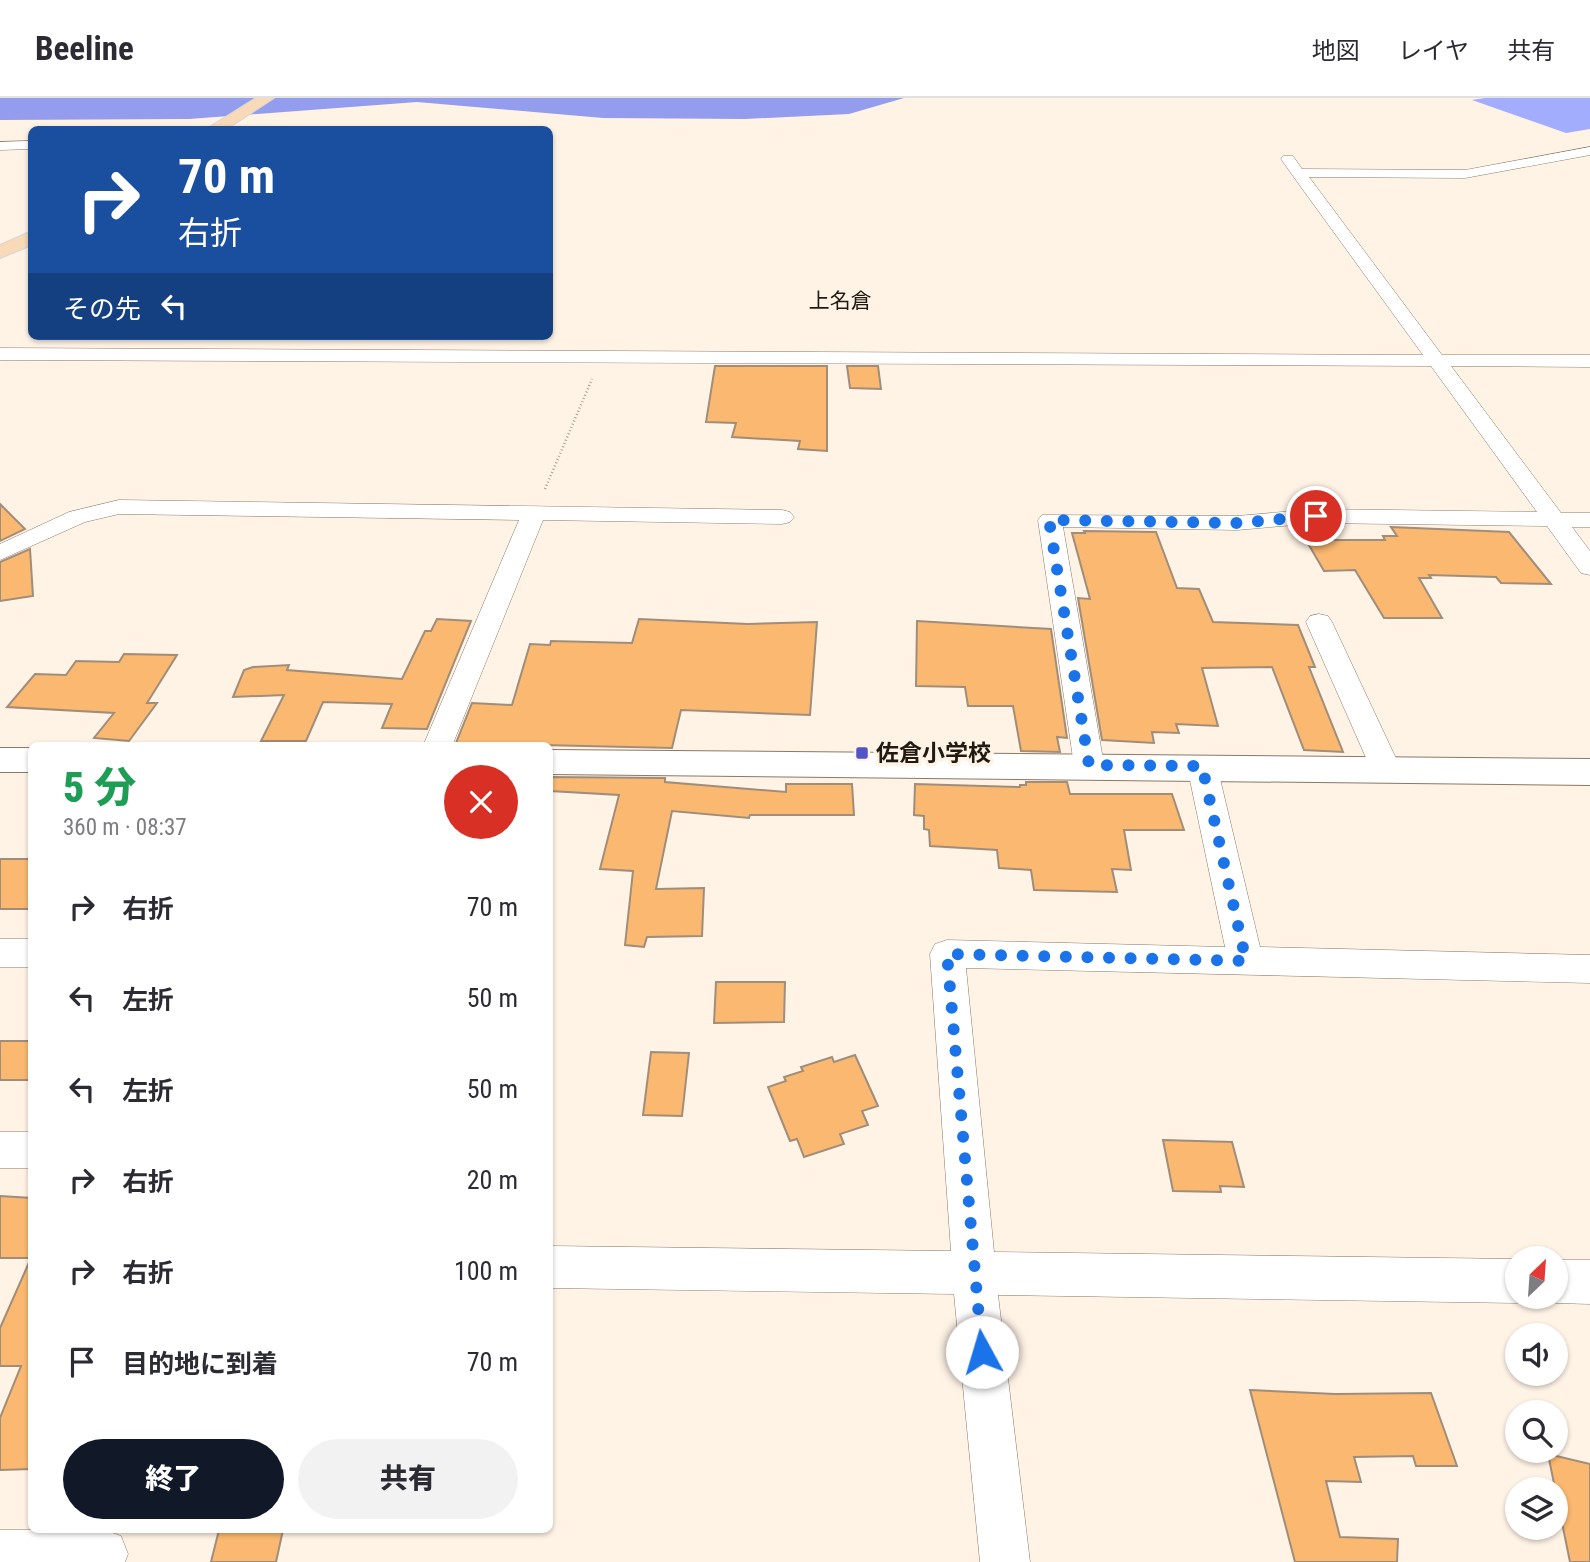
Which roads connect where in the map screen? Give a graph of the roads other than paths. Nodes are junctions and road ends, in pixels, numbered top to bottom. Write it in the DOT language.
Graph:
graph roads {
  1 [pos="267,98"];
  2 [pos="282,98"];
  3 [pos="220,126"];
  4 [pos="235,126"];
  5 [pos="28,145"];
  6 [pos="0,146"];
  7 [pos="1590,151"];
  8 [pos="28,230"];
  9 [pos="28,239"];
  10 [pos="0,244"];
  11 [pos="0,252"];
  12 [pos="0,355"];
  13 [pos="1436,361"];
  14 [pos="1590,362"];
  15 [pos="534,513"];
  16 [pos="782,517"];
  17 [pos="1555,520"];
  18 [pos="1590,520"];
  19 [pos="0,553"];
  20 [pos="1590,568"];
  21 [pos="1319,622"];
  22 [pos="439,742"];
  23 [pos="0,760"];
  24 [pos="28,760"];
  25 [pos="553,762"];
  26 [pos="1089,765"];
  27 [pos="1202,766"];
  28 [pos="1386,769"];
  29 [pos="1590,772"];
  30 [pos="0,953"];
  31 [pos="28,953"];
  32 [pos="1246,961"];
  33 [pos="1590,969"];
  34 [pos="0,1150"];
  35 [pos="28,1150"];
  36 [pos="553,1267"];
  37 [pos="974,1273"];
  38 [pos="1505,1281"];
  39 [pos="1568,1281"];
  40 [pos="1590,1282"];
  41 [pos="105,1549"];
  42 [pos="0,1555"];
  43 [pos="1005,1562"];
  1 -- 3 [label="main road"];
  2 -- 4 [label="main road"];
  5 -- 6 [label="street"];
  7 -- 13 [label="street"];
  8 -- 10 [label="main road"];
  9 -- 11 [label="main road"];
  12 -- 13 [label="street"];
  13 -- 14 [label="street"];
  13 -- 17 [label="street"];
  15 -- 16 [label="street"];
  15 -- 19 [label="street"];
  15 -- 22 [label="street"];
  17 -- 18 [label="street"];
  17 -- 20 [label="street"];
  17 -- 26 [label="street"];
  21 -- 28 [label="street"];
  23 -- 24 [label="street"];
  25 -- 26 [label="street"];
  26 -- 27 [label="street"];
  27 -- 28 [label="street"];
  27 -- 32 [label="street"];
  28 -- 29 [label="street"];
  30 -- 31 [label="street"];
  32 -- 33 [label="street"];
  32 -- 37 [label="street"];
  34 -- 35 [label="street"];
  36 -- 37 [label="street"];
  37 -- 38 [label="street"];
  37 -- 43 [label="street"];
  39 -- 40 [label="street"];
  41 -- 42 [label="street"];
}
